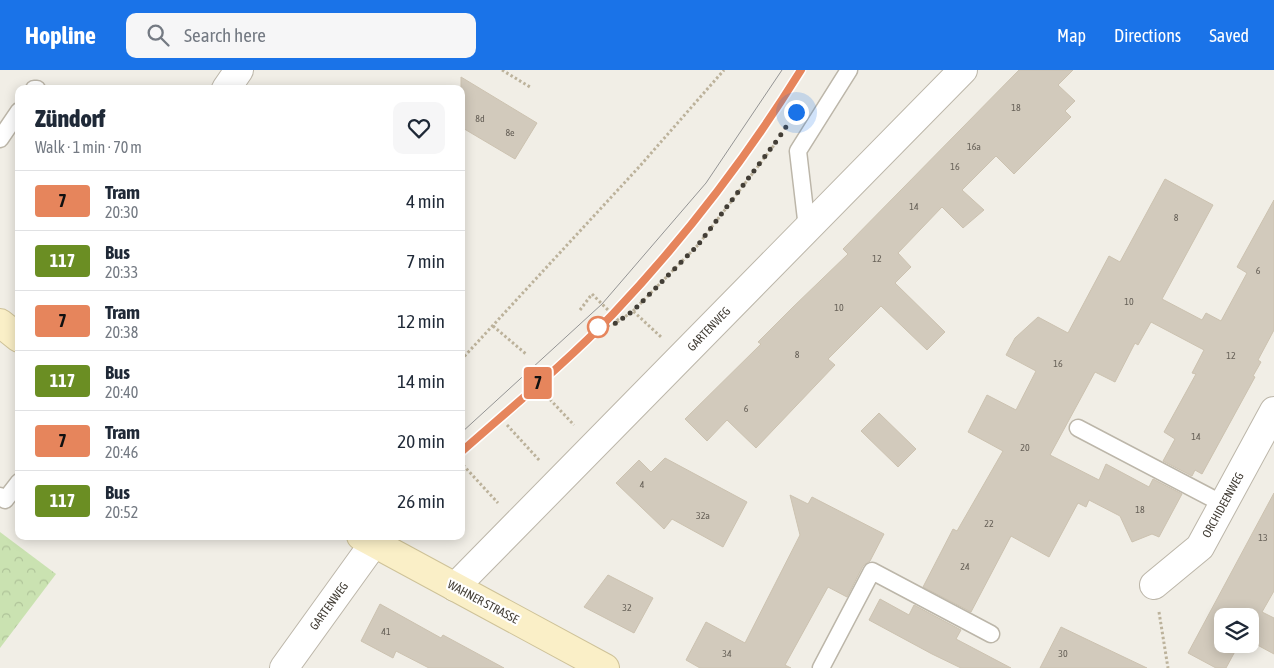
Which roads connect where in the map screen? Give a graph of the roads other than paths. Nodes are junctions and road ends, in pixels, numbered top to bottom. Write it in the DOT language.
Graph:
graph roads {
  1 [pos="239,70"];
  2 [pos="849,70"];
  3 [pos="963,70"];
  4 [pos="229,85"];
  5 [pos="15,117"];
  6 [pos="0,139"];
  7 [pos="807,228"];
  8 [pos="0,322"];
  9 [pos="15,335"];
  10 [pos="1274,411"];
  11 [pos="1078,428"];
  12 [pos="15,487"];
  13 [pos="0,496"];
  14 [pos="1223,504"];
  15 [pos="368,540"];
  16 [pos="1154,585"];
  17 [pos="455,587"];
  18 [pos="991,634"];
  19 [pos="284,668"];
  20 [pos="605,668"];
  21 [pos="821,668"];
  1 -- 4 [label="street"];
  2 -- 7 [label="lane"];
  3 -- 7 [label="street, GARTENWEG"];
  5 -- 6 [label="lane"];
  7 -- 17 [label="street, GARTENWEG"];
  8 -- 9 [label="street"];
  10 -- 14 [label="street, ORCHIDEENWEG"];
  11 -- 14 [label="lane"];
  12 -- 13 [label="lane"];
  14 -- 16 [label="street, ORCHIDEENWEG"];
  15 -- 17 [label="street, WAHNER STRASSE"];
  15 -- 19 [label="street, GARTENWEG"];
  17 -- 20 [label="street, WAHNER STRASSE"];
  18 -- 21 [label="lane"];
}
